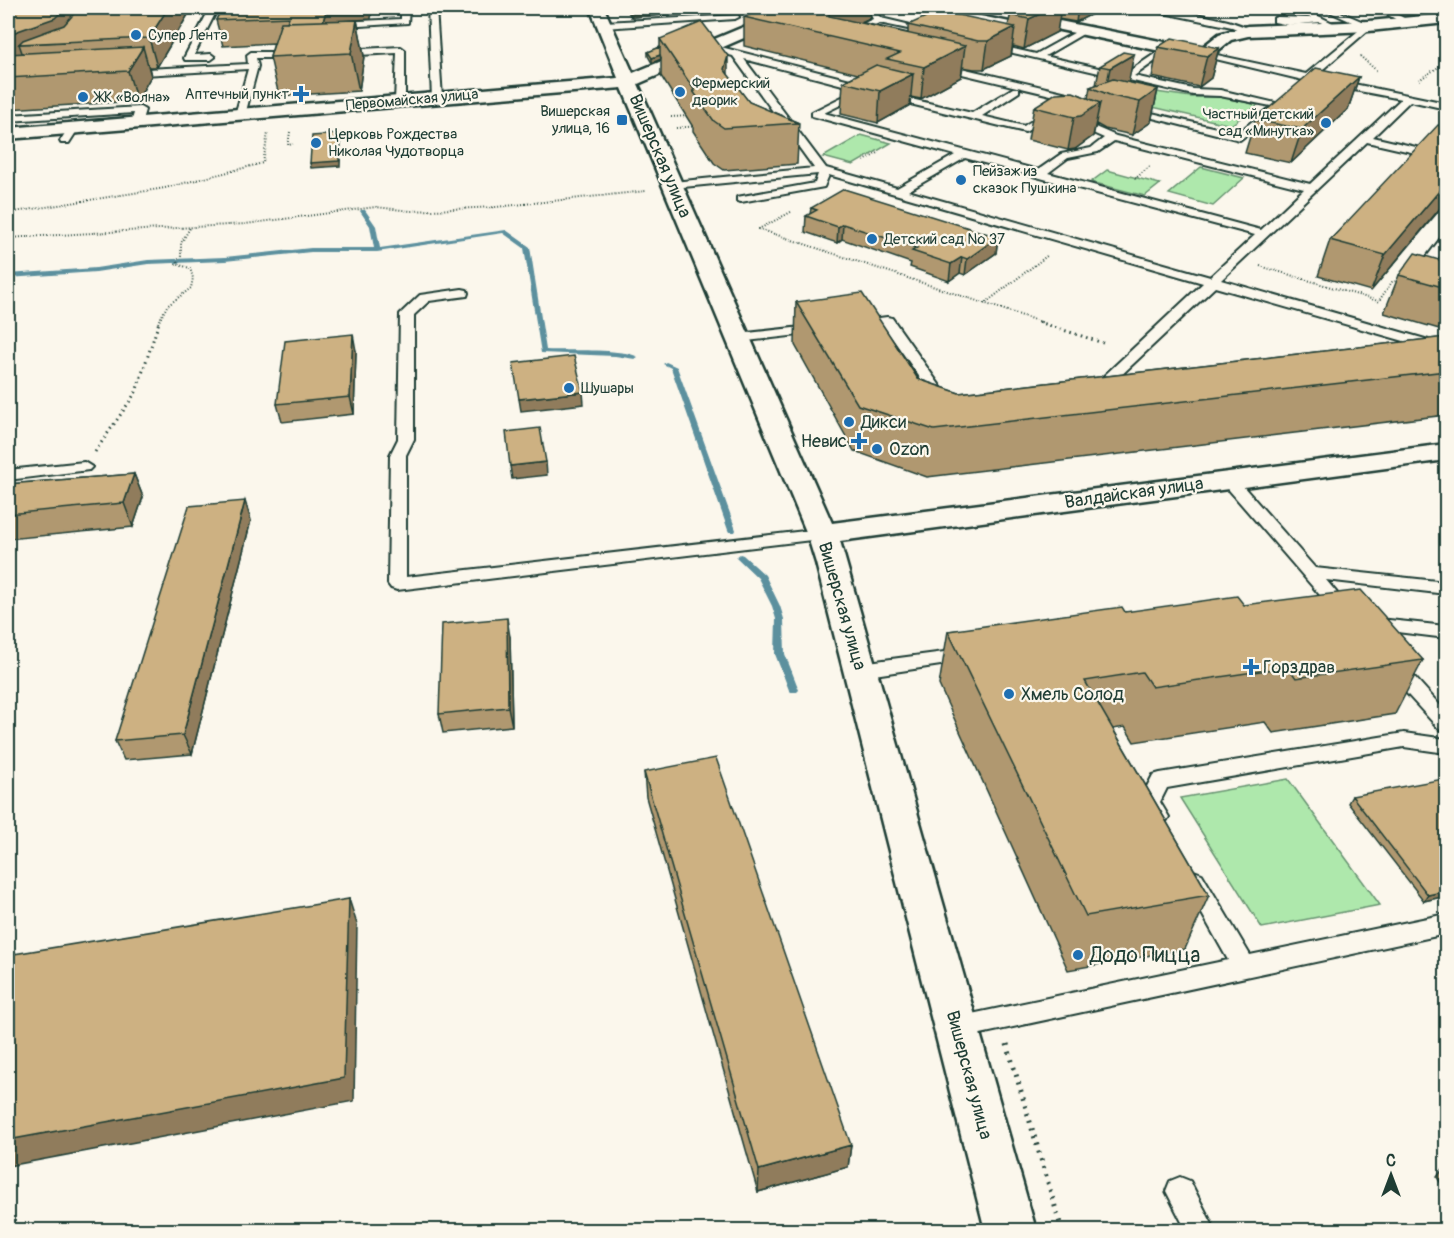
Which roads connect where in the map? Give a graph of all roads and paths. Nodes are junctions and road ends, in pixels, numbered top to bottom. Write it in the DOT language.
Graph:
graph roads {
  1 [pos="405,8"];
  2 [pos="432,8"];
  3 [pos="597,8"];
  4 [pos="728,8"];
  5 [pos="801,8"];
  6 [pos="974,8"];
  7 [pos="1143,8"];
  8 [pos="1296,8"];
  9 [pos="1325,8"];
  10 [pos="1378,8"];
  11 [pos="213,9"];
  12 [pos="225,10"];
  13 [pos="735,17"];
  14 [pos="1446,19"];
  15 [pos="432,20"];
  16 [pos="1277,20"];
  17 [pos="1320,20"];
  18 [pos="413,21"];
  19 [pos="1410,22"];
  20 [pos="604,25"];
  21 [pos="1369,26"];
  22 [pos="1337,27"];
  23 [pos="746,31"];
  24 [pos="1083,31"];
  25 [pos="1248,31"];
  26 [pos="841,37"];
  27 [pos="926,38"];
  28 [pos="980,44"];
  29 [pos="709,46"];
  30 [pos="1168,48"];
  31 [pos="736,54"];
  32 [pos="1356,54"];
  33 [pos="251,55"];
  34 [pos="304,55"];
  35 [pos="1203,55"];
  36 [pos="220,56"];
  37 [pos="241,56"];
  38 [pos="1037,57"];
  39 [pos="188,58"];
  40 [pos="949,60"];
  41 [pos="928,63"];
  42 [pos="253,66"];
  43 [pos="939,66"];
  44 [pos="183,69"];
  45 [pos="113,74"];
  46 [pos="1383,75"];
  47 [pos="1127,77"];
  48 [pos="1307,78"];
  49 [pos="1146,81"];
  50 [pos="628,82"];
  51 [pos="1136,87"];
  52 [pos="864,89"];
  53 [pos="1016,90"];
  54 [pos="437,98"];
  55 [pos="1408,98"];
  56 [pos="400,101"];
  57 [pos="1088,101"];
  58 [pos="1446,106"];
  59 [pos="1120,108"];
  60 [pos="272,112"];
  61 [pos="1089,112"];
  62 [pos="240,115"];
  63 [pos="695,115"];
  64 [pos="973,117"];
  65 [pos="8,118"];
  66 [pos="661,118"];
  67 [pos="1069,119"];
  68 [pos="136,123"];
  69 [pos="701,126"];
  70 [pos="666,129"];
  71 [pos="8,134"];
  72 [pos="1112,138"];
  73 [pos="1365,138"];
  74 [pos="879,152"];
  75 [pos="964,154"];
  76 [pos="1446,157"];
  77 [pos="1158,160"];
  78 [pos="862,163"];
  79 [pos="822,170"];
  80 [pos="1040,174"];
  81 [pos="1131,182"];
  82 [pos="673,187"];
  83 [pos="1313,188"];
  84 [pos="900,191"];
  85 [pos="741,199"];
  86 [pos="790,212"];
  87 [pos="8,213"];
  88 [pos="190,227"];
  89 [pos="1263,234"];
  90 [pos="8,238"];
  91 [pos="1446,240"];
  92 [pos="1049,255"];
  93 [pos="1236,259"];
  94 [pos="1212,282"];
  95 [pos="1446,287"];
  96 [pos="462,293"];
  97 [pos="1378,301"];
  98 [pos="984,304"];
  99 [pos="738,338"];
  100 [pos="1103,343"];
  101 [pos="1446,349"];
  102 [pos="1110,396"];
  103 [pos="953,415"];
  104 [pos="1446,452"];
  105 [pos="84,467"];
  106 [pos="8,474"];
  107 [pos="1229,480"];
  108 [pos="822,534"];
  109 [pos="1310,573"];
  110 [pos="1446,588"];
  111 [pos="1337,604"];
  112 [pos="1314,607"];
  113 [pos="1353,622"];
  114 [pos="1446,632"];
  115 [pos="1369,639"];
  116 [pos="988,652"];
  117 [pos="1384,656"];
  118 [pos="861,670"];
  119 [pos="1446,724"];
  120 [pos="1446,746"];
  121 [pos="1167,833"];
  122 [pos="1185,864"];
  123 [pos="1446,924"];
  124 [pos="1244,967"];
  125 [pos="957,1028"];
  126 [pos="1005,1037"];
  127 [pos="1180,1191"];
  128 [pos="1011,1230"];
  129 [pos="1062,1230"];
  130 [pos="1201,1230"];
  1 -- 18 [label="lane"];
  2 -- 15 [label="lane"];
  3 -- 20 [label="street, Вишерская улица"];
  4 -- 13 [label="lane"];
  5 -- 23 [label="street, Первомайская улица"];
  6 -- 24 [label="street"];
  7 -- 25 [label="lane"];
  8 -- 17 [label="lane"];
  9 -- 21 [label="lane"];
  10 -- 19 [label="lane"];
  11 -- 12 [label="lane"];
  11 -- 39 [label="lane"];
  13 -- 20 [label="lane"];
  13 -- 23 [label="lane"];
  14 -- 19 [label="street"];
  15 -- 18 [label="lane"];
  15 -- 54 [label="lane"];
  16 -- 17 [label="lane"];
  17 -- 22 [label="lane"];
  18 -- 56 [label="lane"];
  19 -- 21 [label="street"];
  20 -- 50 [label="street, Вишерская улица"];
  21 -- 22 [label="street"];
  21 -- 48 [label="lane"];
  22 -- 25 [label="street"];
  23 -- 29 [label="street, Первомайская улица"];
  24 -- 30 [label="street"];
  24 -- 38 [label="lane"];
  25 -- 35 [label="street"];
  26 -- 27 [label="lane"];
  28 -- 38 [label="lane"];
  29 -- 31 [label="lane"];
  29 -- 50 [label="street, Первомайская улица"];
  30 -- 35 [label="street"];
  30 -- 47 [label="lane"];
  31 -- 52 [label="lane"];
  31 -- 79 [label="lane"];
  32 -- 46 [label="path"];
  33 -- 34 [label="lane"];
  33 -- 37 [label="lane"];
  33 -- 42 [label="lane"];
  35 -- 48 [label="lane"];
  36 -- 39 [label="lane"];
  38 -- 47 [label="lane"];
  39 -- 44 [label="lane"];
  40 -- 43 [label="lane"];
  41 -- 43 [label="lane"];
  42 -- 44 [label="lane"];
  42 -- 62 [label="lane"];
  43 -- 57 [label="lane"];
  44 -- 45 [label="lane"];
  47 -- 49 [label="lane"];
  48 -- 55 [label="lane"];
  49 -- 51 [label="lane"];
  49 -- 59 [label="lane"];
  50 -- 54 [label="street, Первомайская улица"];
  50 -- 82 [label="street, Вишерская улица"];
  52 -- 64 [label="lane"];
  52 -- 75 [label="lane"];
  53 -- 64 [label="lane"];
  54 -- 56 [label="street, Первомайская улица"];
  55 -- 58 [label="lane"];
  55 -- 73 [label="lane"];
  56 -- 60 [label="street, Первомайская улица"];
  60 -- 62 [label="street, Первомайская улица"];
  60 -- 87 [label="path"];
  61 -- 67 [label="lane"];
  62 -- 68 [label="street, Первомайская улица"];
  63 -- 66 [label="path"];
  64 -- 67 [label="lane"];
  65 -- 68 [label="lane"];
  67 -- 72 [label="lane"];
  68 -- 71 [label="street, Первомайская улица"];
  69 -- 70 [label="path"];
  72 -- 80 [label="lane"];
  72 -- 83 [label="lane"];
  73 -- 76 [label="lane"];
  73 -- 83 [label="lane"];
  74 -- 78 [label="path"];
  75 -- 80 [label="lane"];
  75 -- 84 [label="lane"];
  77 -- 81 [label="path"];
  79 -- 82 [label="lane"];
  79 -- 84 [label="lane"];
  79 -- 85 [label="lane"];
  80 -- 89 [label="lane"];
  82 -- 88 [label="path"];
  82 -- 99 [label="street, Вишерская улица"];
  83 -- 89 [label="lane"];
  84 -- 94 [label="lane"];
  86 -- 98 [label="path"];
  88 -- 90 [label="path"];
  88 -- 105 [label="path"];
  89 -- 93 [label="lane"];
  91 -- 95 [label="lane"];
  92 -- 98 [label="path"];
  93 -- 94 [label="lane"];
  93 -- 97 [label="path"];
  94 -- 101 [label="lane"];
  94 -- 102 [label="lane"];
  96 -- 108 [label="lane"];
  98 -- 100 [label="path"];
  99 -- 103 [label="lane"];
  99 -- 108 [label="street, Вишерская улица"];
  104 -- 107 [label="street, Валдайская улица"];
  105 -- 106 [label="lane"];
  107 -- 108 [label="street, Валдайская улица"];
  107 -- 109 [label="lane"];
  108 -- 118 [label="street, Вишерская улица"];
  109 -- 110 [label="lane"];
  109 -- 111 [label="lane"];
  111 -- 112 [label="lane"];
  111 -- 113 [label="lane"];
  113 -- 114 [label="lane"];
  113 -- 115 [label="lane"];
  116 -- 118 [label="lane"];
  117 -- 119 [label="lane"];
  118 -- 125 [label="street, Вишерская улица"];
  120 -- 121 [label="lane"];
  122 -- 124 [label="lane"];
  123 -- 124 [label="lane"];
  124 -- 125 [label="lane"];
  125 -- 128 [label="street, Вишерская улица"];
  126 -- 129 [label="path"];
  127 -- 130 [label="lane"];
}
